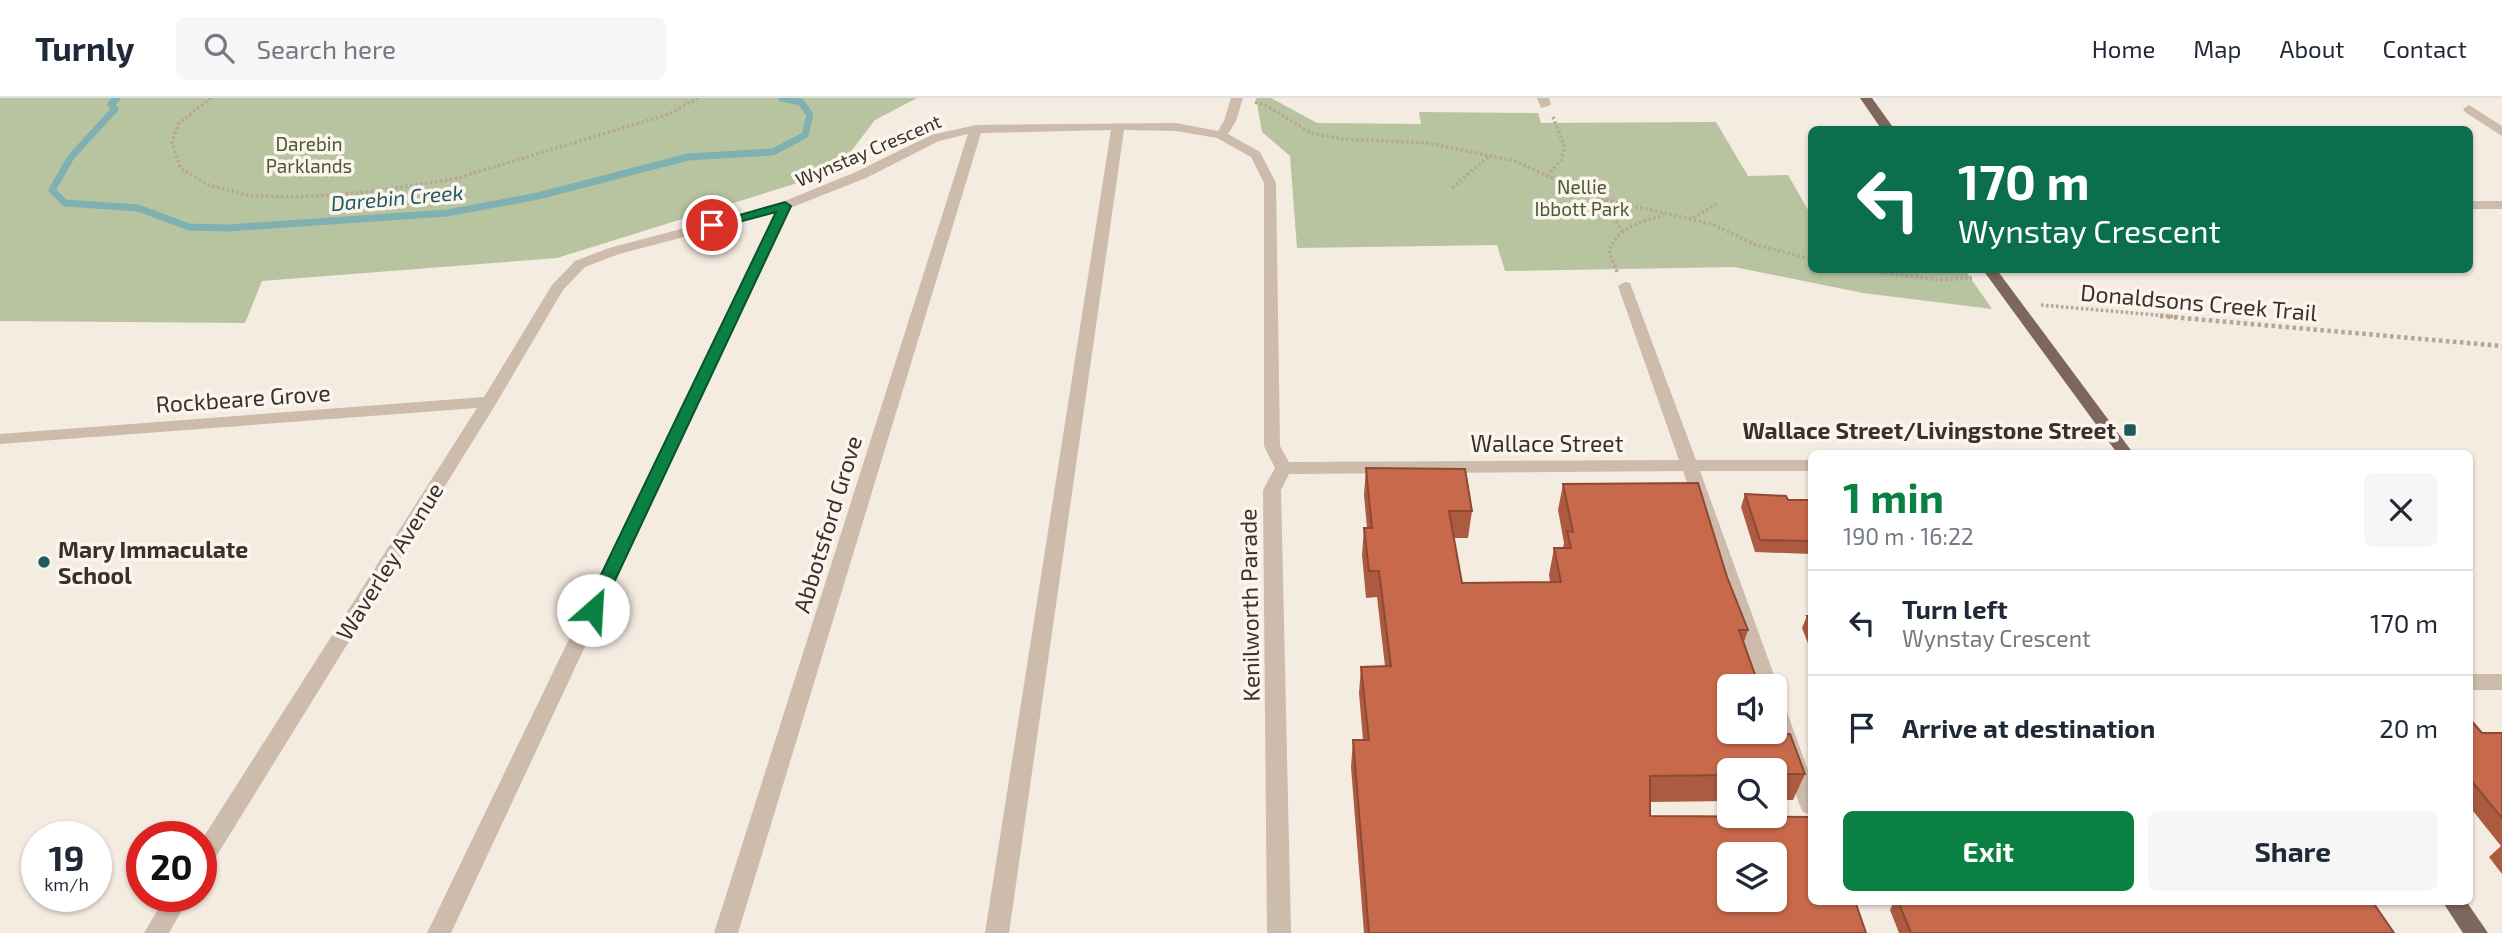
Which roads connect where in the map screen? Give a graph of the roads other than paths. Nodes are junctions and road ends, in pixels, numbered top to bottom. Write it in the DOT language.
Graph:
graph roads {
  1 [pos="1866,98"];
  2 [pos="1237,99"];
  3 [pos="2469,109"];
  4 [pos="1118,126"];
  5 [pos="1886,126"];
  6 [pos="975,129"];
  7 [pos="2502,132"];
  8 [pos="1221,135"];
  9 [pos="2473,205"];
  10 [pos="2502,205"];
  11 [pos="785,206"];
  12 [pos="580,264"];
  13 [pos="1993,274"];
  14 [pos="1625,286"];
  15 [pos="489,402"];
  16 [pos="0,439"];
  17 [pos="2123,450"];
  18 [pos="1808,464"];
  19 [pos="1688,465"];
  20 [pos="1283,467"];
  21 [pos="1764,674"];
  22 [pos="2473,682"];
  23 [pos="2502,682"];
  24 [pos="1787,740"];
  25 [pos="1808,798"];
  26 [pos="217,836"];
  27 [pos="2456,905"];
  28 [pos="169,912"];
  29 [pos="156,933"];
  30 [pos="439,933"];
  31 [pos="726,933"];
  32 [pos="998,933"];
  33 [pos="1279,933"];
  34 [pos="2476,933"];
  1 -- 5 [label="main road"];
  2 -- 8 [label="street"];
  3 -- 7 [label="street"];
  4 -- 6 [label="street, Wynstay Crescent"];
  4 -- 8 [label="street, Wynstay Crescent"];
  4 -- 32 [label="street"];
  6 -- 11 [label="street, Wynstay Crescent"];
  6 -- 31 [label="street, Abbotsford Grove"];
  8 -- 20 [label="street"];
  9 -- 10 [label="street"];
  11 -- 12 [label="street, Wynstay Crescent"];
  11 -- 30 [label="street"];
  12 -- 15 [label="street, Waverley Avenue"];
  13 -- 17 [label="main road"];
  14 -- 19 [label="street"];
  15 -- 16 [label="street, Rockbeare Grove"];
  15 -- 26 [label="street, Waverley Avenue"];
  18 -- 19 [label="street, Wallace Street"];
  19 -- 20 [label="street, Wallace Street"];
  19 -- 21 [label="street"];
  20 -- 33 [label="street, Kenilworth Parade"];
  22 -- 23 [label="street"];
  24 -- 25 [label="street"];
  27 -- 34 [label="main road"];
  28 -- 29 [label="street"];
}
